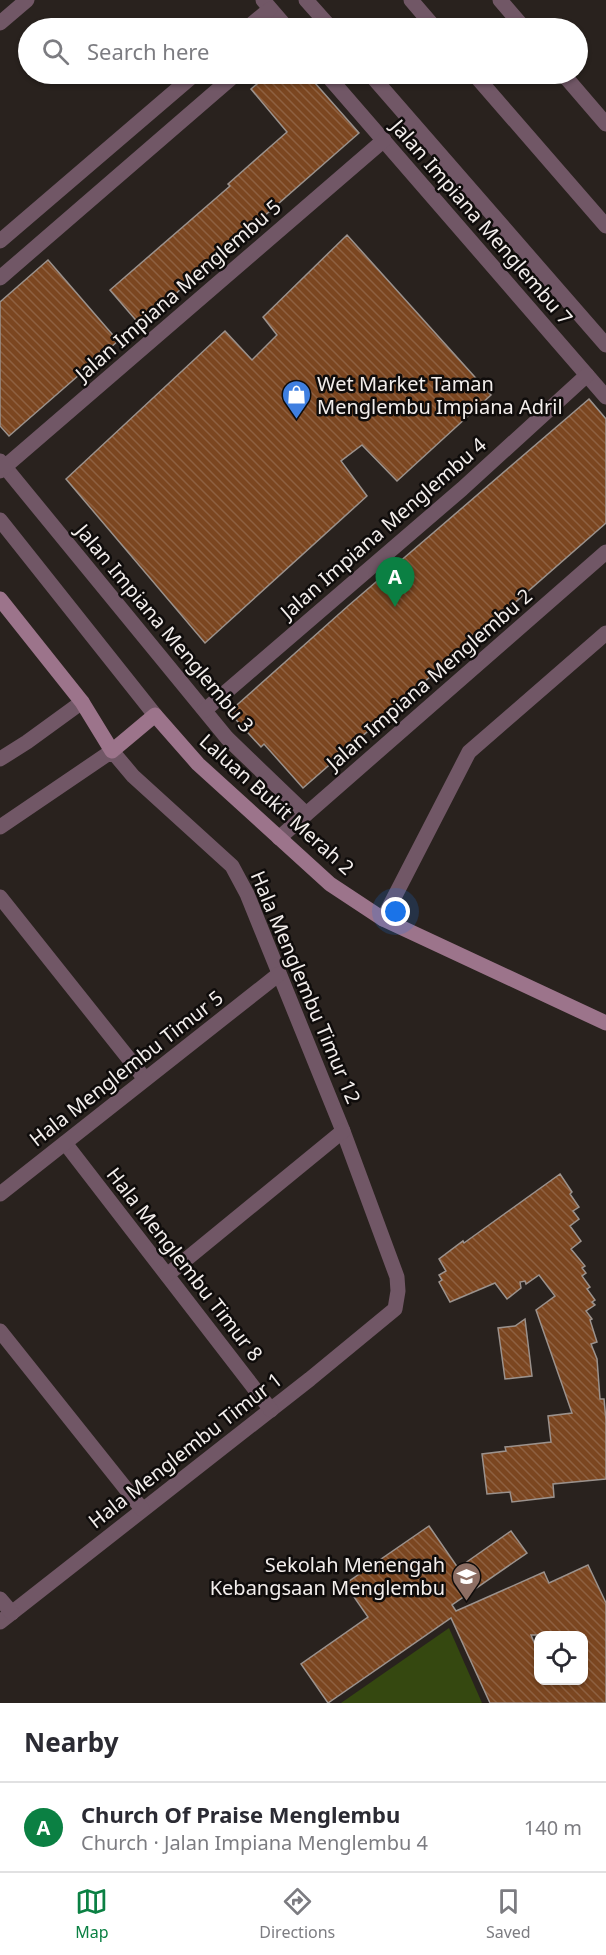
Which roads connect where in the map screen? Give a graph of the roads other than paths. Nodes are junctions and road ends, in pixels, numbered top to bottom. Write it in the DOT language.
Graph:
graph roads {
  1 [pos="27,0"];
  2 [pos="306,0"];
  3 [pos="411,0"];
  4 [pos="500,0"];
  5 [pos="266,4"];
  6 [pos="255,18"];
  7 [pos="278,18"];
  8 [pos="322,18"];
  9 [pos="426,18"];
  10 [pos="515,18"];
  11 [pos="0,23"];
  12 [pos="183,84"];
  13 [pos="224,84"];
  14 [pos="335,84"];
  15 [pos="379,84"];
  16 [pos="483,84"];
  17 [pos="572,84"];
  18 [pos="606,124"];
  19 [pos="384,140"];
  20 [pos="606,226"];
  21 [pos="0,241"];
  22 [pos="0,278"];
  23 [pos="606,345"];
  24 [pos="587,375"];
  25 [pos="606,397"];
  26 [pos="2,466"];
  27 [pos="0,520"];
  28 [pos="606,552"];
  29 [pos="0,599"];
  30 [pos="606,633"];
  31 [pos="82,702"];
  32 [pos="205,710"];
  33 [pos="155,715"];
  34 [pos="112,751"];
  35 [pos="0,759"];
  36 [pos="306,814"];
  37 [pos="0,827"];
  38 [pos="279,838"];
  39 [pos="0,897"];
  40 [pos="383,919"];
  41 [pos="279,974"];
  42 [pos="606,1023"];
  43 [pos="145,1079"];
  44 [pos="343,1131"];
  45 [pos="65,1143"];
  46 [pos="0,1194"];
  47 [pos="167,1275"];
  48 [pos="395,1309"];
  49 [pos="0,1331"];
  50 [pos="271,1410"];
  51 [pos="142,1509"];
  52 [pos="0,1599"];
  53 [pos="6,1618"];
  1 -- 11 [label="street"];
  2 -- 8 [label="street"];
  3 -- 9 [label="street"];
  4 -- 10 [label="street"];
  5 -- 6 [label="street"];
  5 -- 7 [label="street"];
  12 -- 21 [label="street"];
  13 -- 22 [label="street"];
  14 -- 19 [label="street, Jalan Impiana Menglembu 7"];
  15 -- 23 [label="street"];
  16 -- 20 [label="street"];
  17 -- 18 [label="street"];
  19 -- 24 [label="street, Jalan Impiana Menglembu 7"];
  19 -- 26 [label="street, Jalan Impiana Menglembu 5"];
  24 -- 25 [label="street, Jalan Impiana Menglembu 7"];
  24 -- 32 [label="street, Jalan Impiana Menglembu 4"];
  26 -- 32 [label="street, Jalan Impiana Menglembu 3"];
  27 -- 33 [label="street"];
  28 -- 36 [label="street, Jalan Impiana Menglembu 2"];
  29 -- 31 [label="street"];
  30 -- 40 [label="street"];
  31 -- 34 [label="street"];
  31 -- 35 [label="street"];
  32 -- 36 [label="street, Jalan Impiana Menglembu 3"];
  33 -- 34 [label="street"];
  33 -- 38 [label="street, Laluan Bukit Merah 2"];
  34 -- 37 [label="street"];
  34 -- 41 [label="street, Hala Menglembu Timur 12"];
  36 -- 38 [label="street, Jalan Impiana Menglembu 2"];
  38 -- 40 [label="street, Laluan Bukit Merah 2"];
  39 -- 43 [label="street"];
  40 -- 42 [label="street, Laluan Bukit Merah 2"];
  41 -- 43 [label="street, Hala Menglembu Timur 5"];
  41 -- 44 [label="street, Hala Menglembu Timur 12"];
  43 -- 45 [label="street, Hala Menglembu Timur 5"];
  44 -- 47 [label="street"];
  44 -- 48 [label="street, Hala Menglembu Timur 12"];
  45 -- 46 [label="street, Hala Menglembu Timur 5"];
  45 -- 47 [label="street, Hala Menglembu Timur 8"];
  47 -- 50 [label="street, Hala Menglembu Timur 8"];
  48 -- 50 [label="street, Hala Menglembu Timur 1"];
  49 -- 51 [label="street"];
  50 -- 51 [label="street, Hala Menglembu Timur 1"];
  51 -- 53 [label="street, Hala Menglembu Timur 1"];
  52 -- 53 [label="street"];
}
